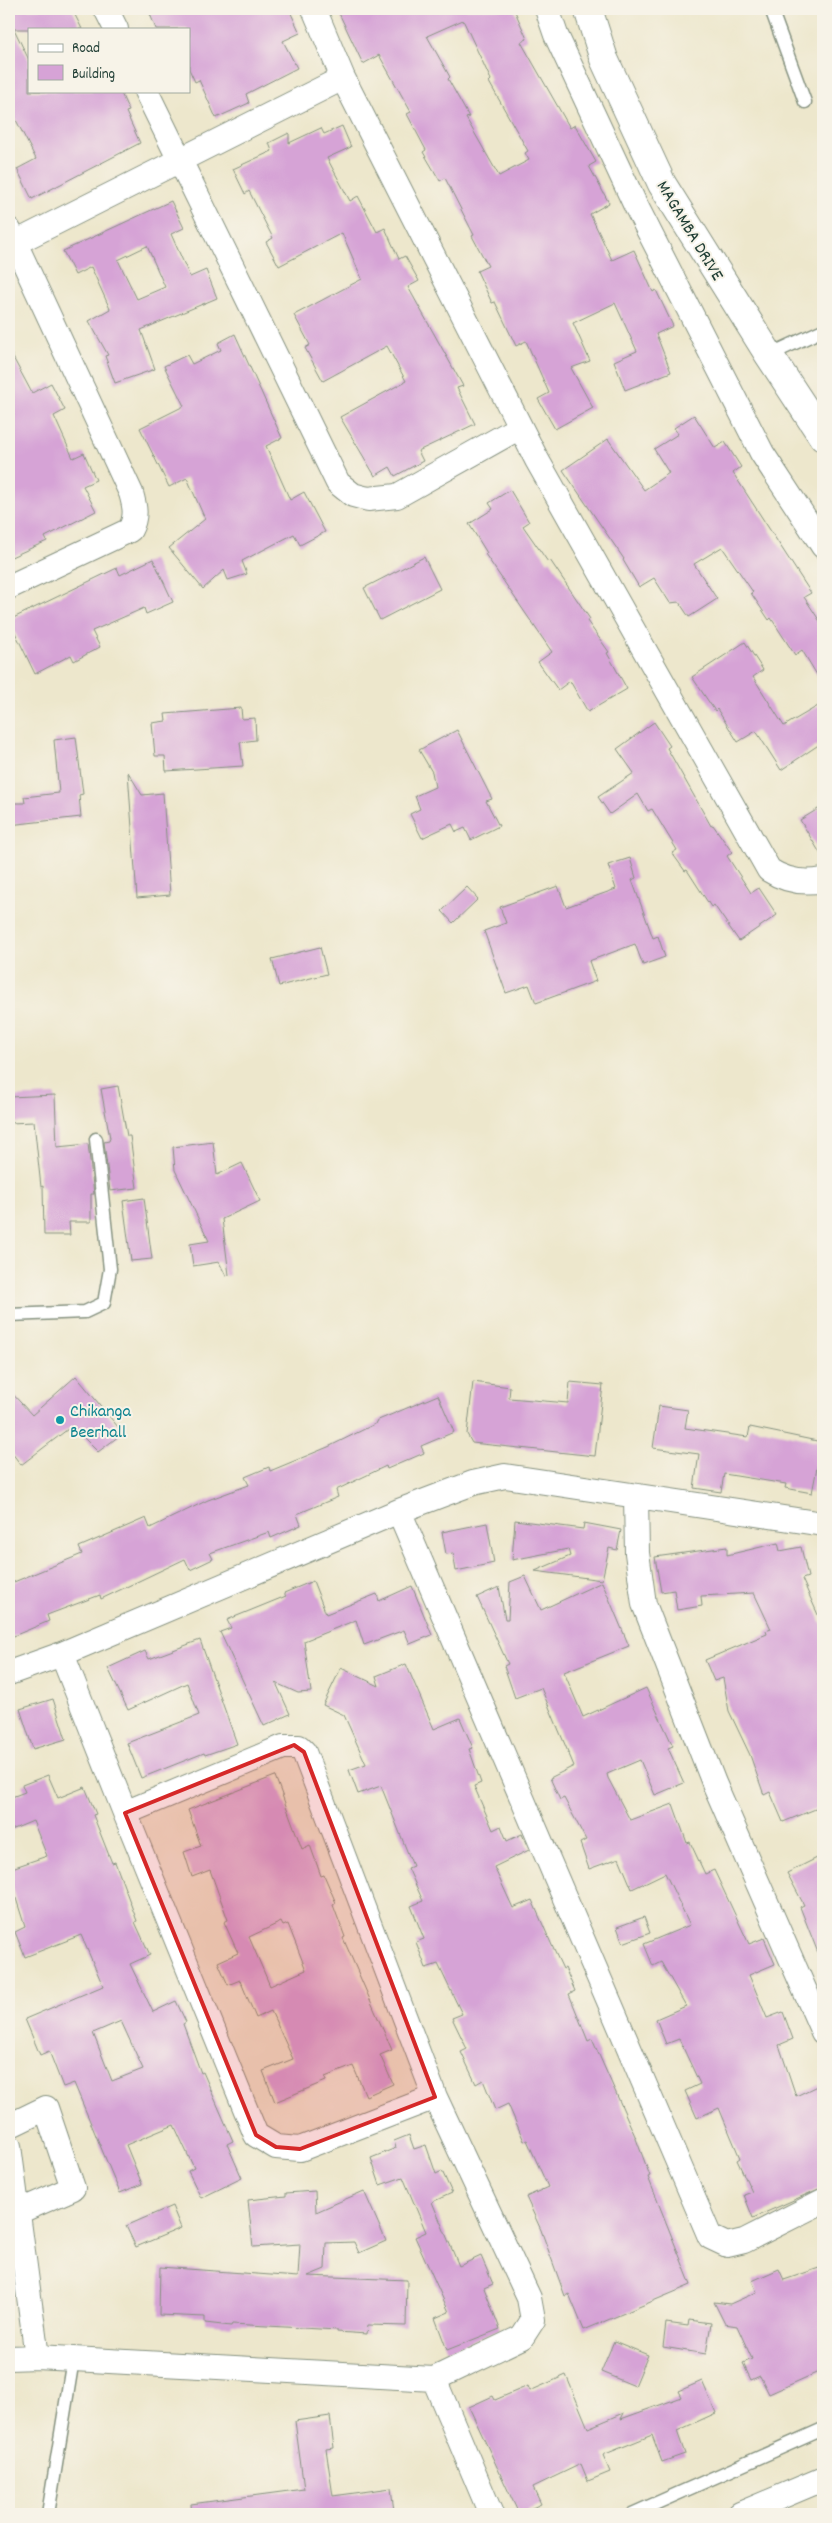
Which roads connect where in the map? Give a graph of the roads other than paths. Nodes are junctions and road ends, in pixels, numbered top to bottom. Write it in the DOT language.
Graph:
graph roads {
  1 [pos="106,9"];
  2 [pos="314,9"];
  3 [pos="547,9"];
  4 [pos="588,9"];
  5 [pos="771,9"];
  6 [pos="116,28"];
  7 [pos="343,78"];
  8 [pos="146,92"];
  9 [pos="804,102"];
  10 [pos="179,161"];
  11 [pos="11,239"];
  12 [pos="823,330"];
  13 [pos="769,355"];
  14 [pos="520,428"];
  15 [pos="823,437"];
  16 [pos="823,546"];
  17 [pos="9,587"];
  18 [pos="823,880"];
  19 [pos="96,1139"];
  20 [pos="9,1315"];
  21 [pos="636,1496"];
  22 [pos="399,1511"];
  23 [pos="823,1524"];
  24 [pos="62,1654"];
  25 [pos="9,1673"];
  26 [pos="124,1813"];
  27 [pos="823,2032"];
  28 [pos="435,2097"];
  29 [pos="9,2126"];
  30 [pos="9,2146"];
  31 [pos="823,2201"];
  32 [pos="18,2212"];
  33 [pos="37,2357"];
  34 [pos="9,2358"];
  35 [pos="73,2359"];
  36 [pos="434,2379"];
  37 [pos="823,2429"];
  38 [pos="823,2480"];
  39 [pos="48,2514"];
  40 [pos="491,2514"];
  41 [pos="632,2514"];
  42 [pos="740,2514"];
  1 -- 6 [label="street"];
  2 -- 7 [label="street"];
  3 -- 16 [label="street"];
  4 -- 13 [label="street, MAGAMBA DRIVE"];
  5 -- 9 [label="lane"];
  7 -- 10 [label="street"];
  7 -- 14 [label="street"];
  8 -- 10 [label="street"];
  10 -- 11 [label="street"];
  10 -- 14 [label="street"];
  11 -- 17 [label="street"];
  12 -- 13 [label="lane"];
  13 -- 15 [label="street, MAGAMBA DRIVE"];
  14 -- 18 [label="street"];
  19 -- 20 [label="lane"];
  21 -- 22 [label="street"];
  21 -- 23 [label="street"];
  21 -- 27 [label="street"];
  22 -- 24 [label="street"];
  22 -- 31 [label="street"];
  24 -- 25 [label="street"];
  24 -- 26 [label="street"];
  26 -- 28 [label="street"];
  26 -- 28 [label="street"];
  28 -- 36 [label="street"];
  29 -- 32 [label="street"];
  30 -- 32 [label="street"];
  32 -- 33 [label="street"];
  33 -- 34 [label="street"];
  33 -- 35 [label="street"];
  35 -- 36 [label="street"];
  35 -- 39 [label="lane"];
  36 -- 40 [label="street"];
  37 -- 41 [label="lane"];
  38 -- 42 [label="street"];
}
